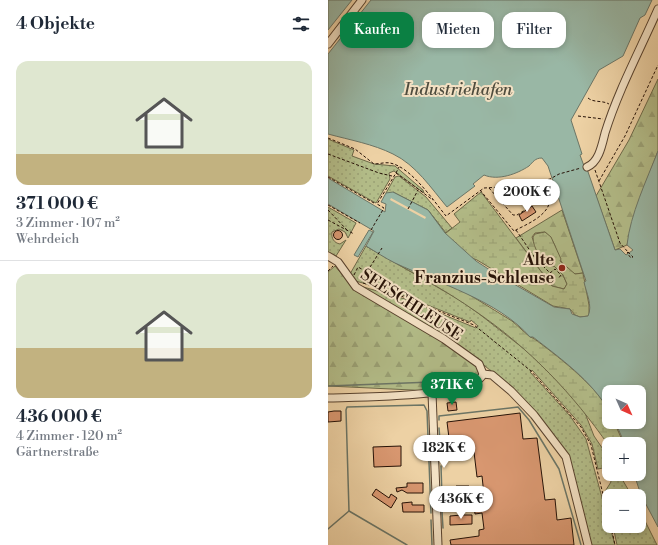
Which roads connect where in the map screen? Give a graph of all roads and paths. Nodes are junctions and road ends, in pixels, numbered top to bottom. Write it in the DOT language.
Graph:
graph roads {
  1 [pos="362,0"];
  2 [pos="658,9"];
  3 [pos="328,44"];
  4 [pos="658,65"];
  5 [pos="588,98"];
  6 [pos="615,107"];
  7 [pos="578,116"];
  8 [pos="609,119"];
  9 [pos="328,138"];
  10 [pos="328,154"];
  11 [pos="590,165"];
  12 [pos="400,166"];
  13 [pos="396,173"];
  14 [pos="392,176"];
  15 [pos="328,177"];
  16 [pos="545,180"];
  17 [pos="599,182"];
  18 [pos="520,186"];
  19 [pos="488,187"];
  20 [pos="419,190"];
  21 [pos="480,190"];
  22 [pos="434,201"];
  23 [pos="374,203"];
  24 [pos="328,205"];
  25 [pos="330,206"];
  26 [pos="408,209"];
  27 [pos="328,210"];
  28 [pos="328,220"];
  29 [pos="360,223"];
  30 [pos="371,230"];
  31 [pos="347,231"];
  32 [pos="515,231"];
  33 [pos="354,234"];
  34 [pos="382,248"];
  35 [pos="628,252"];
  36 [pos="634,255"];
  37 [pos="328,256"];
  38 [pos="631,256"];
  39 [pos="558,279"];
  40 [pos="351,283"];
  41 [pos="483,374"];
  42 [pos="432,393"];
  43 [pos="328,398"];
  44 [pos="602,492"];
  45 [pos="613,533"];
  46 [pos="438,545"];
  47 [pos="588,545"];
  48 [pos="616,545"];
  1 -- 3 [label="street"];
  2 -- 6 [label="street"];
  4 -- 17 [label="path"];
  5 -- 6 [label="path"];
  6 -- 8 [label="street"];
  7 -- 8 [label="path"];
  8 -- 11 [label="street"];
  9 -- 12 [label="path"];
  10 -- 14 [label="path"];
  11 -- 16 [label="path"];
  11 -- 17 [label="path"];
  12 -- 13 [label="path"];
  12 -- 22 [label="path"];
  13 -- 14 [label="path"];
  13 -- 20 [label="path"];
  14 -- 30 [label="path"];
  15 -- 23 [label="path"];
  16 -- 18 [label="path"];
  16 -- 32 [label="path"];
  17 -- 35 [label="path"];
  18 -- 19 [label="path"];
  18 -- 19 [label="path"];
  19 -- 21 [label="path"];
  20 -- 22 [label="path"];
  20 -- 26 [label="path"];
  21 -- 22 [label="path"];
  21 -- 32 [label="path"];
  24 -- 25 [label="path"];
  25 -- 27 [label="path"];
  25 -- 29 [label="path"];
  27 -- 31 [label="path"];
  28 -- 31 [label="path"];
  31 -- 33 [label="path"];
  32 -- 39 [label="path"];
  34 -- 40 [label="path"];
  36 -- 38 [label="path"];
  37 -- 40 [label="street, SEESCHLEUSE"];
  40 -- 41 [label="street, SEESCHLEUSE"];
  40 -- 44 [label="path"];
  41 -- 42 [label="street"];
  41 -- 47 [label="street"];
  42 -- 43 [label="street"];
  42 -- 46 [label="street"];
  45 -- 48 [label="path"];
}
